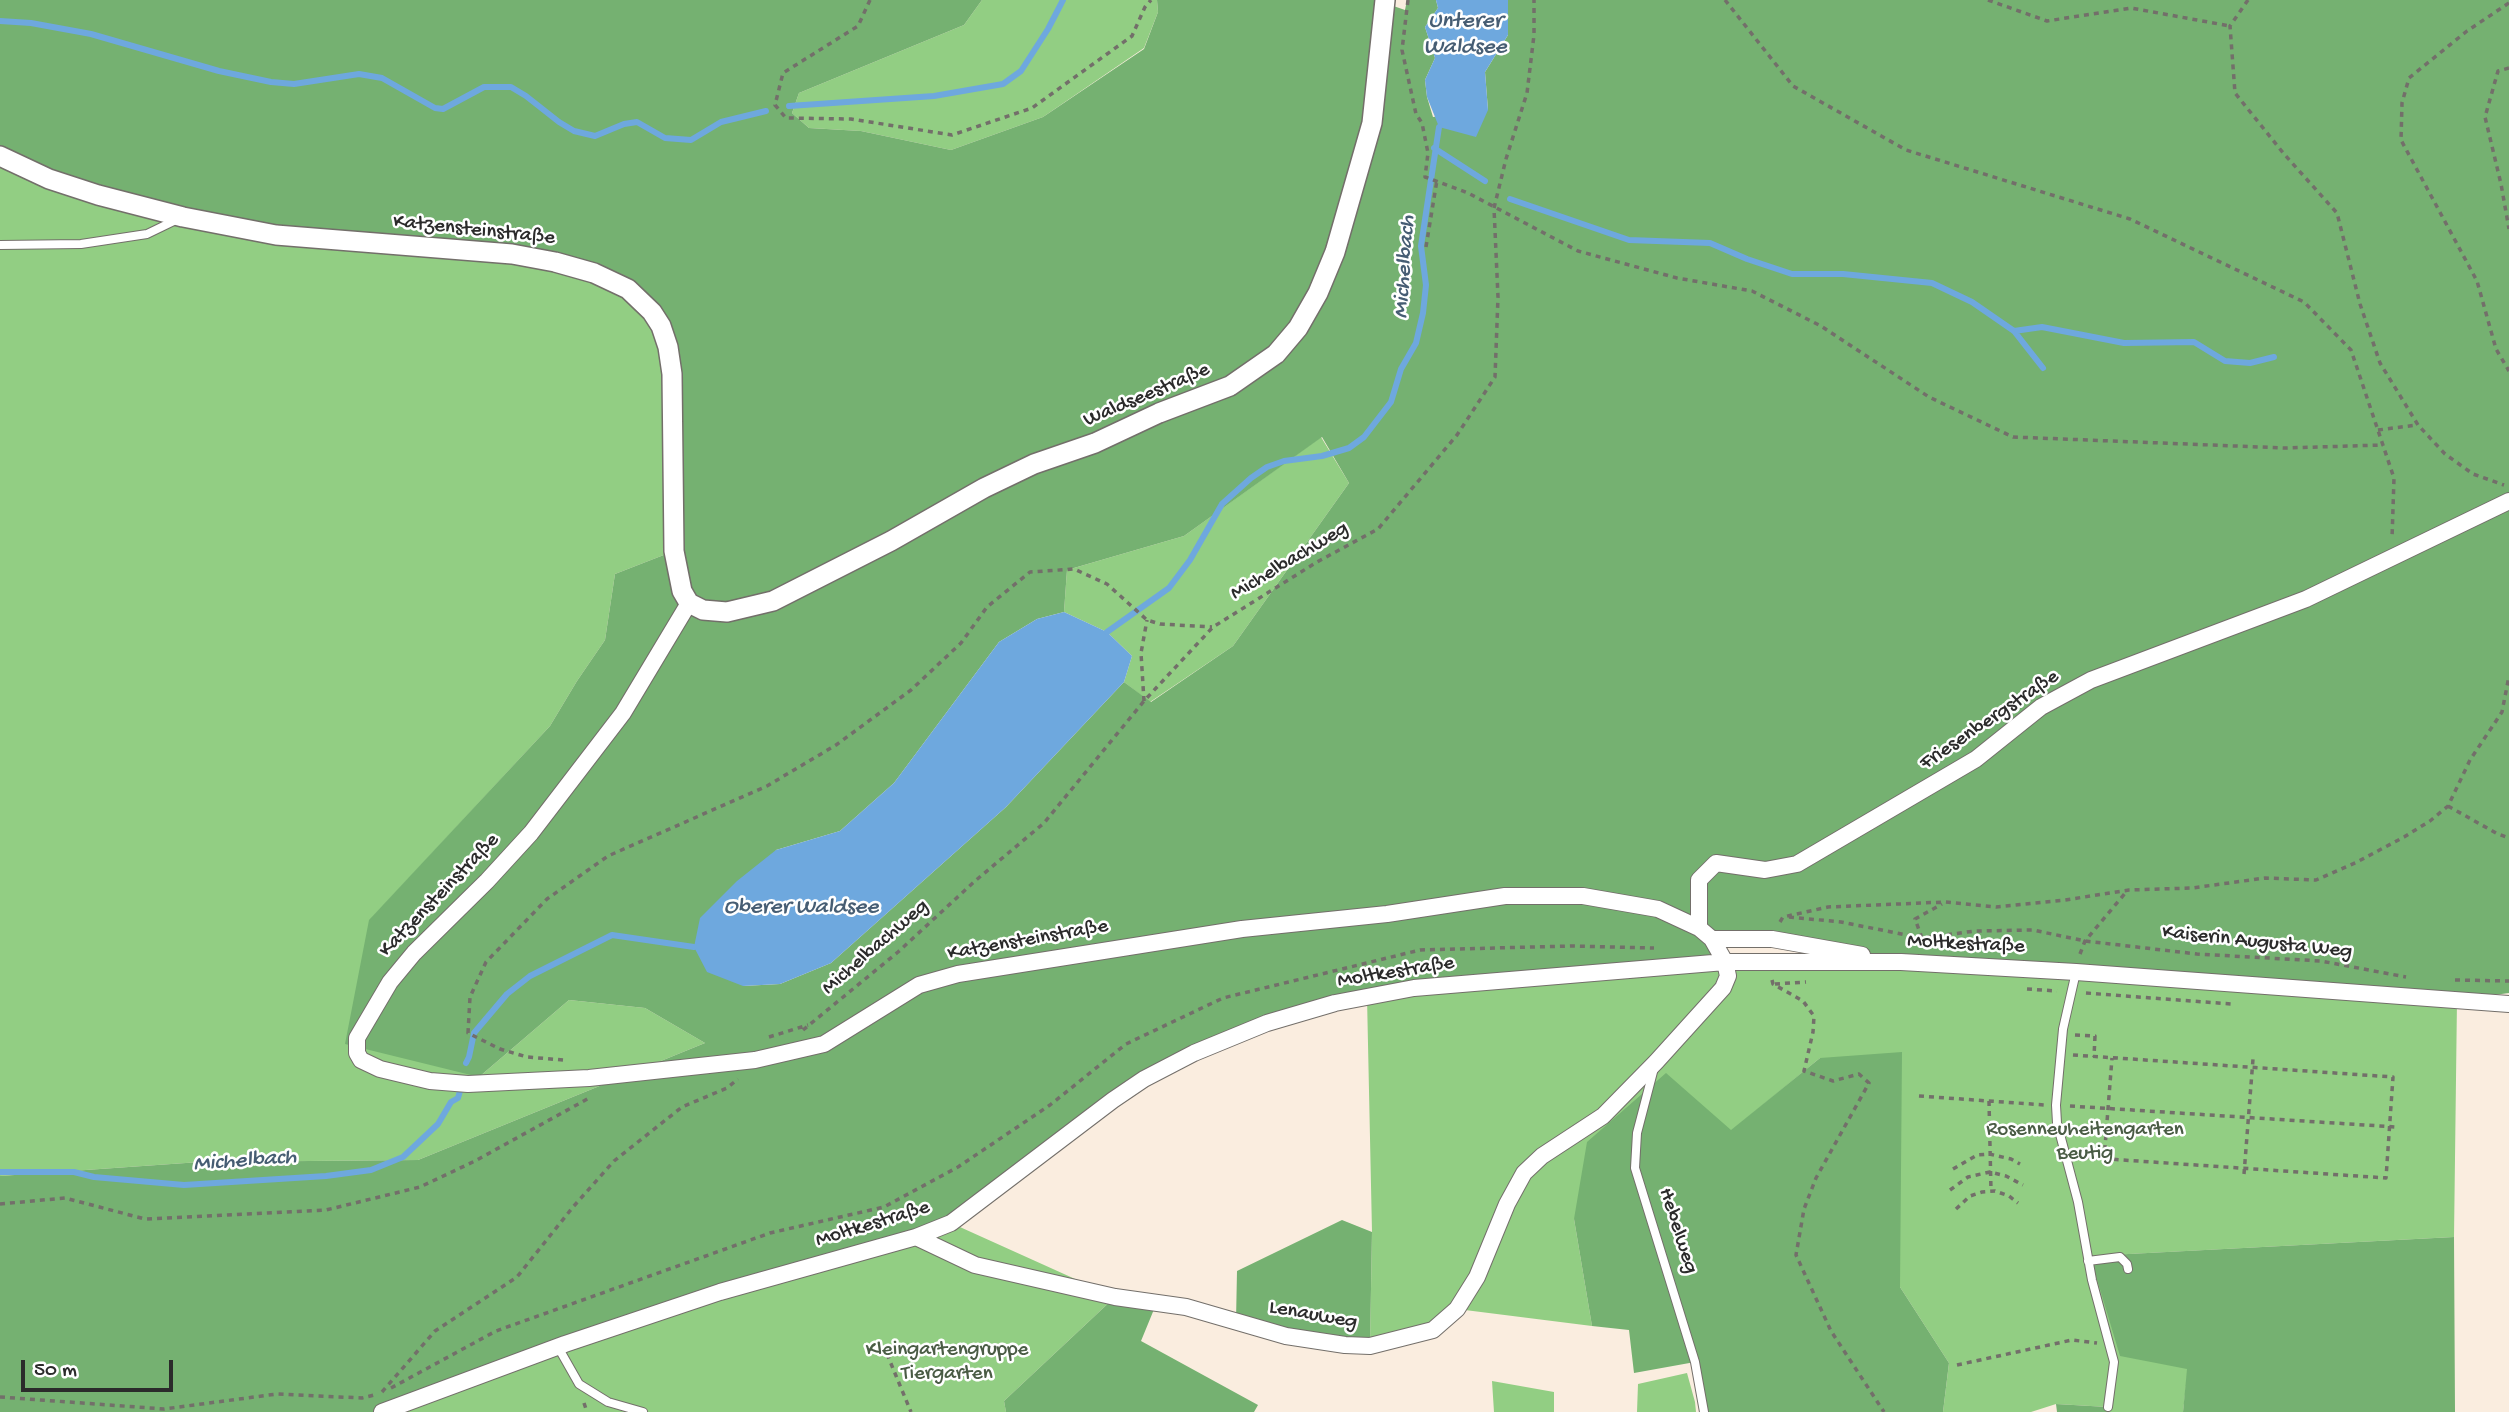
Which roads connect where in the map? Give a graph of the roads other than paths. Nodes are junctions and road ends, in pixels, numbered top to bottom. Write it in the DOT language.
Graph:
graph roads {
  1 [pos="1385,0"];
  2 [pos="0,156"];
  3 [pos="183,217"];
  4 [pos="0,245"];
  5 [pos="2509,501"];
  6 [pos="689,603"];
  7 [pos="1705,933"];
  8 [pos="1725,962"];
  9 [pos="1901,962"];
  10 [pos="2077,965"];
  11 [pos="2509,1003"];
  12 [pos="1656,1062"];
  13 [pos="1603,1116"];
  14 [pos="916,1237"];
  15 [pos="2088,1261"];
  16 [pos="2128,1269"];
  17 [pos="558,1347"];
  18 [pos="2108,1407"];
  19 [pos="382,1412"];
  20 [pos="643,1412"];
  21 [pos="1704,1412"];
  1 -- 6 [label="street, Waldseestraße"];
  2 -- 3 [label="street, Katzensteinstraße"];
  3 -- 4 [label="lane"];
  3 -- 6 [label="street, Katzensteinstraße"];
  5 -- 7 [label="street, Friesenbergstraße"];
  6 -- 7 [label="street, Katzensteinstraße"];
  7 -- 8 [label="street"];
  7 -- 9 [label="street, Katzensteinstraße"];
  8 -- 9 [label="street, Moltkestraße"];
  8 -- 12 [label="street, Hebelweg"];
  8 -- 14 [label="street, Moltkestraße"];
  9 -- 10 [label="street, Moltkestraße"];
  10 -- 11 [label="street, Moltkestraße"];
  10 -- 15 [label="lane"];
  12 -- 13 [label="street, Hebelweg"];
  12 -- 21 [label="lane, Hebelweg"];
  13 -- 14 [label="street, Lenauweg"];
  14 -- 17 [label="street, Moltkestraße"];
  15 -- 16 [label="lane"];
  15 -- 18 [label="lane"];
  17 -- 19 [label="street, Moltkestraße"];
  17 -- 20 [label="lane"];
}
